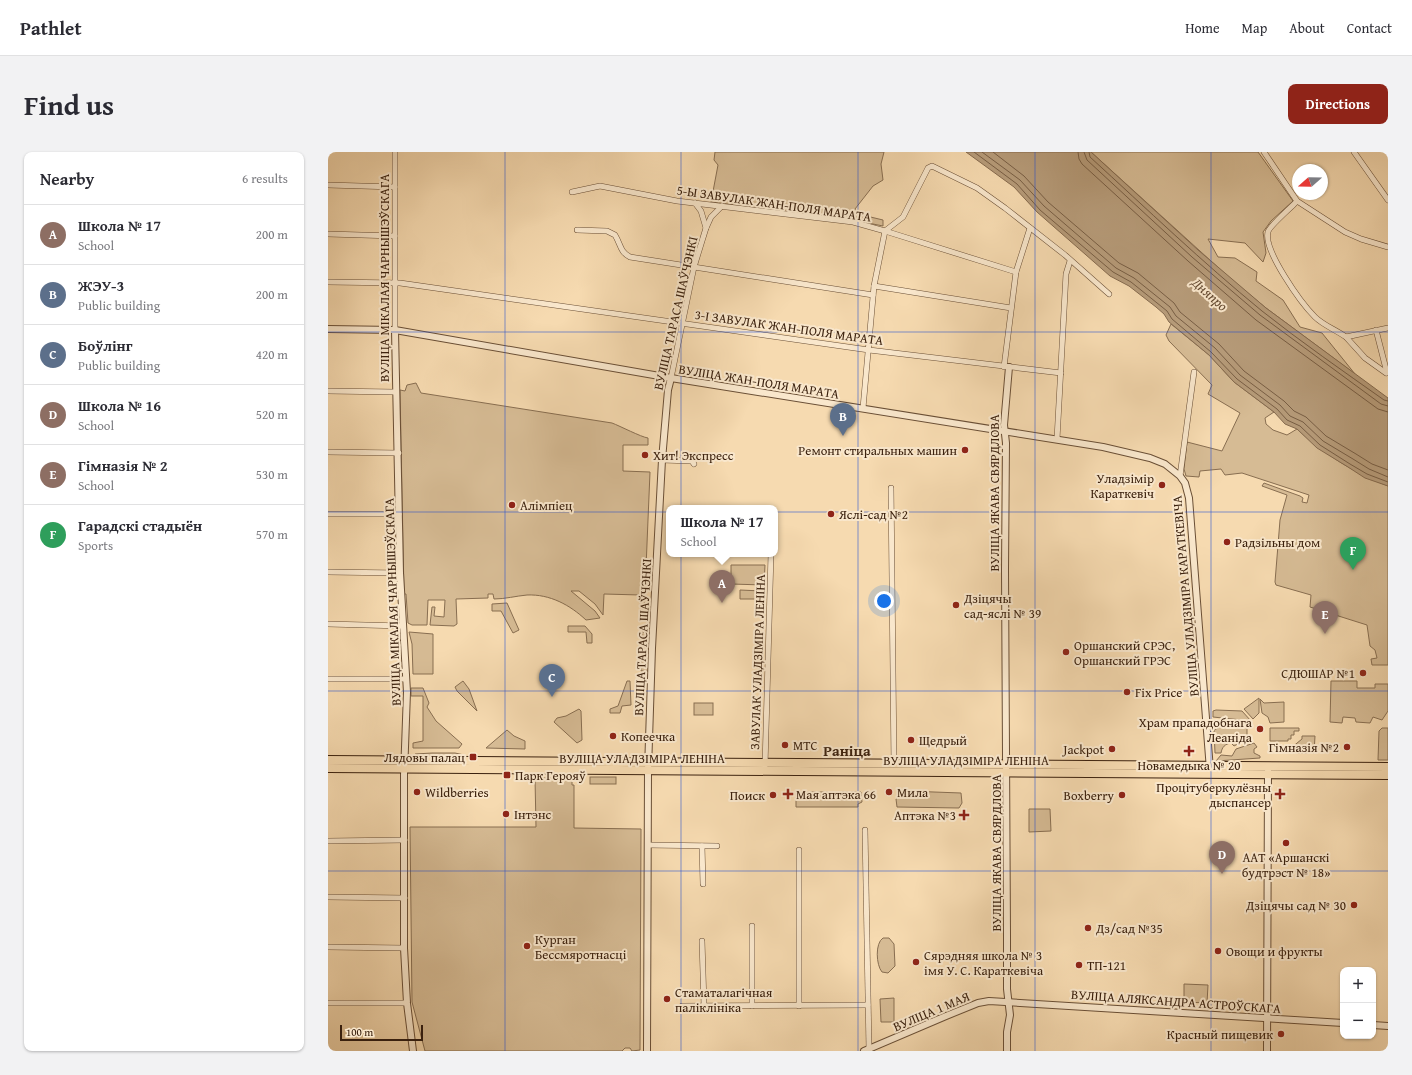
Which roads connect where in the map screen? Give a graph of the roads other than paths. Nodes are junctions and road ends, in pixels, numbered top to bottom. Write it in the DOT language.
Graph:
graph roads {
  1 [pos="395,152"];
  2 [pos="1264,152"];
  3 [pos="1354,152"];
  4 [pos="328,185"];
  5 [pos="395,187"];
  6 [pos="572,192"];
  7 [pos="1388,200"];
  8 [pos="1297,201"];
  9 [pos="695,203"];
  10 [pos="722,206"];
  11 [pos="706,228"];
  12 [pos="1030,228"];
  13 [pos="577,230"];
  14 [pos="886,231"];
  15 [pos="328,234"];
  16 [pos="395,236"];
  17 [pos="1388,246"];
  18 [pos="1070,261"];
  19 [pos="694,267"];
  20 [pos="1016,272"];
  21 [pos="328,282"];
  22 [pos="396,283"];
  23 [pos="874,286"];
  24 [pos="1109,294"];
  25 [pos="873,295"];
  26 [pos="1011,308"];
  27 [pos="683,322"];
  28 [pos="1388,328"];
  29 [pos="328,329"];
  30 [pos="395,330"];
  31 [pos="1376,330"];
  32 [pos="1346,337"];
  33 [pos="869,350"];
  34 [pos="1006,367"];
  35 [pos="1194,372"];
  36 [pos="1061,373"];
  37 [pos="1387,374"];
  38 [pos="671,378"];
  39 [pos="328,391"];
  40 [pos="395,392"];
  41 [pos="862,408"];
  42 [pos="1005,431"];
  43 [pos="1057,439"];
  44 [pos="328,452"];
  45 [pos="399,453"];
  46 [pos="662,460"];
  47 [pos="694,464"];
  48 [pos="1180,476"];
  49 [pos="891,488"];
  50 [pos="328,514"];
  51 [pos="399,514"];
  52 [pos="771,557"];
  53 [pos="328,572"];
  54 [pos="400,573"];
  55 [pos="328,624"];
  56 [pos="403,626"];
  57 [pos="328,679"];
  58 [pos="404,679"];
  59 [pos="328,760"];
  60 [pos="894,764"];
  61 [pos="405,765"];
  62 [pos="648,767"];
  63 [pos="765,767"];
  64 [pos="1388,767"];
  65 [pos="328,768"];
  66 [pos="1007,768"];
  67 [pos="1210,770"];
  68 [pos="1268,770"];
  69 [pos="1388,775"];
  70 [pos="865,830"];
  71 [pos="405,840"];
  72 [pos="328,841"];
  73 [pos="648,846"];
  74 [pos="702,846"];
  75 [pos="717,846"];
  76 [pos="799,850"];
  77 [pos="703,884"];
  78 [pos="328,897"];
  79 [pos="405,898"];
  80 [pos="752,926"];
  81 [pos="702,941"];
  82 [pos="328,947"];
  83 [pos="404,948"];
  84 [pos="1008,1001"];
  85 [pos="328,1003"];
  86 [pos="406,1004"];
  87 [pos="704,1005"];
  88 [pos="868,1005"];
  89 [pos="682,1006"];
  90 [pos="752,1006"];
  91 [pos="799,1006"];
  92 [pos="1266,1018"];
  93 [pos="1340,1023"];
  94 [pos="1376,1025"];
  95 [pos="1388,1026"];
  96 [pos="867,1050"];
  97 [pos="413,1051"];
  98 [pos="647,1051"];
  99 [pos="1007,1051"];
  100 [pos="1267,1051"];
  1 -- 5 [label="street, ВУЛІЦА МІКАЛАЯ ЧАРНЫШЭЎСКАГА"];
  2 -- 8 [label="street"];
  3 -- 7 [label="street"];
  4 -- 5 [label="street"];
  5 -- 16 [label="street, ВУЛІЦА МІКАЛАЯ ЧАРНЫШЭЎСКАГА"];
  6 -- 9 [label="street, 5-Ы ЗАВУЛАК ЖАН-ПОЛЯ МАРАТА"];
  8 -- 17 [label="street"];
  8 -- 32 [label="street"];
  9 -- 10 [label="street, 5-Ы ЗАВУЛАК ЖАН-ПОЛЯ МАРАТА"];
  9 -- 11 [label="street, ВУЛІЦА ТАРАСА ШАЎЧЭНКІ"];
  10 -- 11 [label="street, ВУЛІЦА ТАРАСА ШАЎЧЭНКІ"];
  10 -- 14 [label="street, 5-Ы ЗАВУЛАК ЖАН-ПОЛЯ МАРАТА"];
  11 -- 19 [label="street, ВУЛІЦА ТАРАСА ШАЎЧЭНКІ"];
  12 -- 14 [label="street"];
  12 -- 18 [label="street"];
  12 -- 20 [label="street, ВУЛІЦА ЯКАВА СВЯРДЛОВА"];
  13 -- 19 [label="street"];
  14 -- 20 [label="street, 5-Ы ЗАВУЛАК ЖАН-ПОЛЯ МАРАТА"];
  14 -- 23 [label="street"];
  15 -- 16 [label="street"];
  16 -- 22 [label="street, ВУЛІЦА МІКАЛАЯ ЧАРНЫШЭЎСКАГА"];
  18 -- 24 [label="street"];
  18 -- 36 [label="street"];
  19 -- 25 [label="street"];
  19 -- 27 [label="street, ВУЛІЦА ТАРАСА ШАЎЧЭНКІ"];
  20 -- 26 [label="street, ВУЛІЦА ЯКАВА СВЯРДЛОВА"];
  21 -- 22 [label="street, 3-І ЗАВУЛАК ЖАН-ПОЛЯ МАРАТА"];
  22 -- 27 [label="street, 3-І ЗАВУЛАК ЖАН-ПОЛЯ МАРАТА"];
  22 -- 30 [label="street, ВУЛІЦА МІКАЛАЯ ЧАРНЫШЭЎСКАГА"];
  23 -- 25 [label="street"];
  23 -- 26 [label="street"];
  25 -- 33 [label="street"];
  26 -- 34 [label="street, ВУЛІЦА ЯКАВА СВЯРДЛОВА"];
  27 -- 33 [label="street, 3-І ЗАВУЛАК ЖАН-ПОЛЯ МАРАТА"];
  27 -- 38 [label="street, ВУЛІЦА ТАРАСА ШАЎЧЭНКІ"];
  28 -- 31 [label="street"];
  29 -- 30 [label="street, ВУЛІЦА ЖАН-ПОЛЯ МАРАТА"];
  30 -- 38 [label="street, ВУЛІЦА ЖАН-ПОЛЯ МАРАТА"];
  30 -- 40 [label="street, ВУЛІЦА МІКАЛАЯ ЧАРНЫШЭЎСКАГА"];
  31 -- 32 [label="street"];
  31 -- 37 [label="street"];
  32 -- 37 [label="street"];
  33 -- 34 [label="street, 3-І ЗАВУЛАК ЖАН-ПОЛЯ МАРАТА"];
  33 -- 41 [label="street"];
  34 -- 36 [label="street, 3-І ЗАВУЛАК ЖАН-ПОЛЯ МАРАТА"];
  34 -- 42 [label="street, ВУЛІЦА ЯКАВА СВЯРДЛОВА"];
  35 -- 48 [label="street, ВУЛІЦА УЛАДЗІМІРА КАРАТКЕВІЧА"];
  36 -- 43 [label="street"];
  38 -- 41 [label="street, ВУЛІЦА ЖАН-ПОЛЯ МАРАТА"];
  38 -- 46 [label="street, ВУЛІЦА ТАРАСА ШАЎЧЭНКІ"];
  39 -- 40 [label="street"];
  40 -- 45 [label="street, ВУЛІЦА МІКАЛАЯ ЧАРНЫШЭЎСКАГА"];
  41 -- 42 [label="street, ВУЛІЦА ЖАН-ПОЛЯ МАРАТА"];
  42 -- 43 [label="street, ВУЛІЦА ЖАН-ПОЛЯ МАРАТА"];
  42 -- 66 [label="street, ВУЛІЦА ЯКАВА СВЯРДЛОВА"];
  43 -- 48 [label="street, ВУЛІЦА ЖАН-ПОЛЯ МАРАТА"];
  44 -- 45 [label="street"];
  45 -- 51 [label="street, ВУЛІЦА МІКАЛАЯ ЧАРНЫШЭЎСКАГА"];
  46 -- 47 [label="street"];
  46 -- 62 [label="street, ВУЛІЦА ТАРАСА ШАЎЧЭНКІ"];
  48 -- 67 [label="street, ВУЛІЦА УЛАДЗІМІРА КАРАТКЕВІЧА"];
  49 -- 60 [label="street"];
  50 -- 51 [label="street"];
  51 -- 54 [label="street, ВУЛІЦА МІКАЛАЯ ЧАРНЫШЭЎСКАГА"];
  52 -- 63 [label="street, ЗАВУЛАК УЛАДЗІМІРА ЛЕНІНА"];
  53 -- 54 [label="street"];
  54 -- 56 [label="street, ВУЛІЦА МІКАЛАЯ ЧАРНЫШЭЎСКАГА"];
  55 -- 56 [label="street"];
  56 -- 58 [label="street, ВУЛІЦА МІКАЛАЯ ЧАРНЫШЭЎСКАГА"];
  57 -- 58 [label="street"];
  58 -- 61 [label="street, ВУЛІЦА МІКАЛАЯ ЧАРНЫШЭЎСКАГА"];
  59 -- 61 [label="main road, ВУЛІЦА УЛАДЗІМІРА ЛЕНІНА"];
  60 -- 63 [label="main road, ВУЛІЦА УЛАДЗІМІРА ЛЕНІНА"];
  60 -- 66 [label="main road, ВУЛІЦА УЛАДЗІМІРА ЛЕНІНА"];
  61 -- 62 [label="main road, ВУЛІЦА УЛАДЗІМІРА ЛЕНІНА"];
  61 -- 65 [label="main road, ВУЛІЦА УЛАДЗІМІРА ЛЕНІНА"];
  61 -- 71 [label="street, ВУЛІЦА МІКАЛАЯ ЧАРНЫШЭЎСКАГА"];
  62 -- 63 [label="main road, ВУЛІЦА УЛАДЗІМІРА ЛЕНІНА"];
  62 -- 73 [label="street, ВУЛІЦА ТАРАСА ШАЎЧЭНКІ"];
  63 -- 66 [label="main road, ВУЛІЦА УЛАДЗІМІРА ЛЕНІНА"];
  64 -- 68 [label="main road, ВУЛІЦА УЛАДЗІМІРА ЛЕНІНА"];
  66 -- 67 [label="main road, ВУЛІЦА УЛАДЗІМІРА ЛЕНІНА"];
  66 -- 84 [label="street, ВУЛІЦА ЯКАВА СВЯРДЛОВА"];
  67 -- 68 [label="main road, ВУЛІЦА УЛАДЗІМІРА ЛЕНІНА"];
  68 -- 69 [label="main road, ВУЛІЦА УЛАДЗІМІРА ЛЕНІНА"];
  68 -- 92 [label="street"];
  70 -- 88 [label="street"];
  71 -- 72 [label="street"];
  71 -- 79 [label="street, ВУЛІЦА МІКАЛАЯ ЧАРНЫШЭЎСКАГА"];
  73 -- 74 [label="street"];
  73 -- 98 [label="street, ВУЛІЦА ТАРАСА ШАЎЧЭНКІ"];
  74 -- 75 [label="street"];
  74 -- 77 [label="street"];
  76 -- 91 [label="street"];
  78 -- 79 [label="street"];
  79 -- 83 [label="street, ВУЛІЦА МІКАЛАЯ ЧАРНЫШЭЎСКАГА"];
  80 -- 90 [label="street"];
  81 -- 87 [label="street"];
  82 -- 83 [label="street"];
  83 -- 86 [label="street, ВУЛІЦА МІКАЛАЯ ЧАРНЫШЭЎСКАГА"];
  84 -- 92 [label="street, ВУЛІЦА АЛЯКСАНДРА АСТРОЎСКАГА"];
  84 -- 96 [label="street, ВУЛІЦА 1 МАЯ"];
  84 -- 99 [label="street, ВУЛІЦА ЯКАВА СВЯРДЛОВА"];
  85 -- 86 [label="street"];
  86 -- 97 [label="street, ВУЛІЦА МІКАЛАЯ ЧАРНЫШЭЎСКАГА"];
  87 -- 89 [label="street"];
  87 -- 90 [label="street"];
  88 -- 91 [label="street"];
  88 -- 96 [label="street"];
  90 -- 91 [label="street"];
  92 -- 93 [label="street, ВУЛІЦА АЛЯКСАНДРА АСТРОЎСКАГА"];
  92 -- 100 [label="street"];
  94 -- 95 [label="street"];
}
